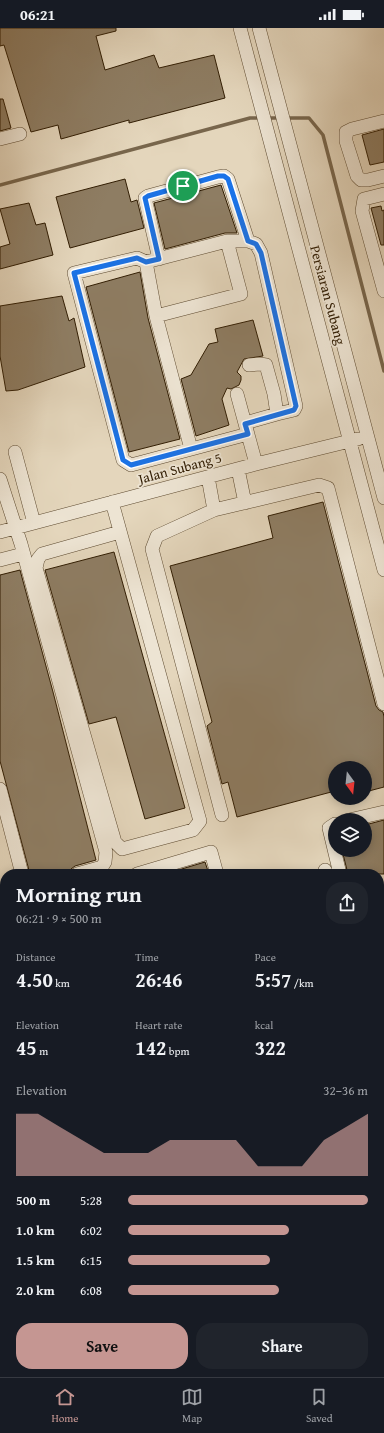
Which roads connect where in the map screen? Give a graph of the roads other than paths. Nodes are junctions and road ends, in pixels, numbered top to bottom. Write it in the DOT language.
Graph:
graph roads {
  1 [pos="240,28"];
  2 [pos="259,28"];
  3 [pos="384,121"];
  4 [pos="20,134"];
  5 [pos="0,140"];
  6 [pos="384,176"];
  7 [pos="384,194"];
  8 [pos="228,241"];
  9 [pos="248,241"];
  10 [pos="159,259"];
  11 [pos="146,262"];
  12 [pos="381,267"];
  13 [pos="384,291"];
  14 [pos="156,316"];
  15 [pos="249,365"];
  16 [pos="237,394"];
  17 [pos="277,414"];
  18 [pos="246,429"];
  19 [pos="368,437"];
  20 [pos="350,441"];
  21 [pos="191,449"];
  22 [pos="15,452"];
  23 [pos="256,464"];
  24 [pos="238,469"];
  25 [pos="208,477"];
  26 [pos="0,479"];
  27 [pos="3,498"];
  28 [pos="384,498"];
  29 [pos="112,502"];
  30 [pos="245,503"];
  31 [pos="214,510"];
  32 [pos="34,523"];
  33 [pos="16,528"];
  34 [pos="0,532"];
  35 [pos="120,532"];
  36 [pos="23,554"];
  37 [pos="0,560"];
  38 [pos="384,570"];
  39 [pos="384,704"];
  40 [pos="0,788"];
  41 [pos="384,812"];
  42 [pos="222,815"];
  43 [pos="372,815"];
  44 [pos="336,857"];
  45 [pos="21,869"];
  46 [pos="95,869"];
  47 [pos="154,869"];
  48 [pos="216,869"];
  49 [pos="339,869"];
  1 -- 20 [label="street, Persiaran Subang"];
  2 -- 19 [label="street, Persiaran Subang"];
  3 -- 6 [label="street"];
  4 -- 5 [label="street"];
  7 -- 12 [label="street"];
  8 -- 9 [label="street"];
  8 -- 10 [label="street"];
  8 -- 14 [label="street"];
  9 -- 10 [label="street"];
  9 -- 17 [label="street"];
  10 -- 11 [label="street"];
  11 -- 14 [label="street"];
  11 -- 21 [label="street"];
  12 -- 13 [label="street"];
  14 -- 21 [label="street"];
  15 -- 17 [label="street"];
  16 -- 18 [label="street"];
  17 -- 18 [label="street"];
  18 -- 21 [label="street"];
  18 -- 23 [label="street"];
  19 -- 20 [label="street, Jalan Subang 5"];
  19 -- 28 [label="street, Persiaran Subang"];
  20 -- 23 [label="street, Jalan Subang 5"];
  20 -- 38 [label="street, Persiaran Subang"];
  22 -- 32 [label="street"];
  23 -- 24 [label="street, Jalan Subang 5"];
  24 -- 25 [label="street, Jalan Subang 5"];
  24 -- 30 [label="street"];
  25 -- 29 [label="street, Jalan Subang 5"];
  25 -- 31 [label="street"];
  26 -- 27 [label="street"];
  27 -- 33 [label="street"];
  29 -- 32 [label="street, Jalan Subang 5"];
  29 -- 35 [label="street"];
  30 -- 31 [label="street"];
  30 -- 39 [label="street"];
  31 -- 42 [label="street"];
  32 -- 33 [label="street, Jalan Subang 5"];
  33 -- 34 [label="street, Jalan Subang 5"];
  33 -- 36 [label="street"];
  35 -- 35 [label="street"];
  36 -- 37 [label="street"];
  36 -- 46 [label="street"];
  40 -- 45 [label="street"];
  41 -- 43 [label="street"];
  44 -- 49 [label="street"];
  47 -- 48 [label="street"];
}
